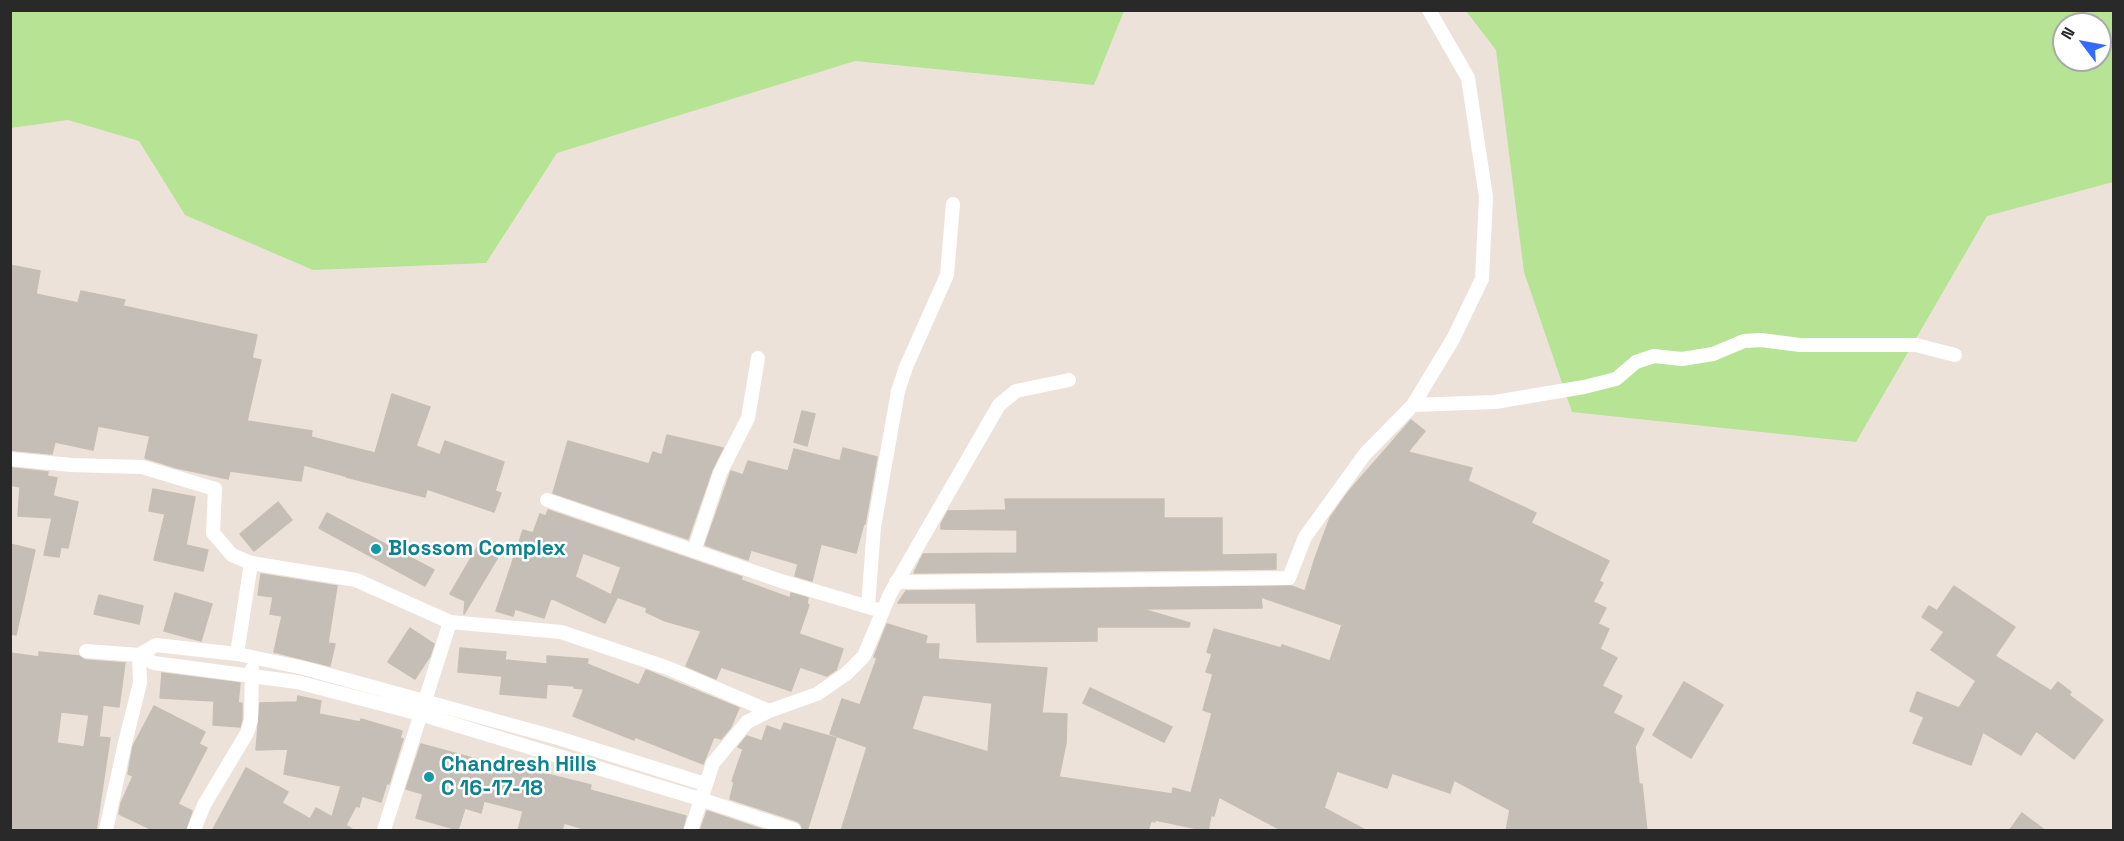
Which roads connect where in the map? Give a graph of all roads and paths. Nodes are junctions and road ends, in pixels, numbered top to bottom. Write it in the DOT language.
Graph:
graph roads {
  1 [pos="1429,10"];
  2 [pos="953,204"];
  3 [pos="1955,355"];
  4 [pos="758,358"];
  5 [pos="1069,380"];
  6 [pos="1413,405"];
  7 [pos="10,459"];
  8 [pos="547,500"];
  9 [pos="694,551"];
  10 [pos="251,563"];
  11 [pos="896,582"];
  12 [pos="868,606"];
  13 [pos="883,611"];
  14 [pos="450,622"];
  15 [pos="86,651"];
  16 [pos="237,654"];
  17 [pos="139,655"];
  18 [pos="254,658"];
  19 [pos="251,676"];
  20 [pos="422,707"];
  21 [pos="769,711"];
  22 [pos="705,784"];
  23 [pos="700,799"];
  24 [pos="106,831"];
  25 [pos="194,831"];
  26 [pos="384,831"];
  27 [pos="691,831"];
  28 [pos="794,831"];
  1 -- 6 [label="street"];
  2 -- 12 [label="street"];
  3 -- 6 [label="street"];
  4 -- 9 [label="street"];
  5 -- 11 [label="street"];
  6 -- 11 [label="street"];
  7 -- 10 [label="street"];
  8 -- 9 [label="street"];
  9 -- 12 [label="street"];
  10 -- 14 [label="street"];
  10 -- 16 [label="street"];
  11 -- 13 [label="street"];
  12 -- 13 [label="street"];
  13 -- 21 [label="street"];
  14 -- 20 [label="street"];
  14 -- 21 [label="street"];
  15 -- 17 [label="street"];
  16 -- 17 [label="street"];
  16 -- 18 [label="street"];
  17 -- 19 [label="street"];
  17 -- 24 [label="street"];
  18 -- 19 [label="street"];
  18 -- 20 [label="street"];
  19 -- 20 [label="street"];
  19 -- 25 [label="street"];
  20 -- 22 [label="street"];
  20 -- 23 [label="street"];
  20 -- 26 [label="street"];
  21 -- 22 [label="street"];
  22 -- 23 [label="street"];
  23 -- 27 [label="street"];
  23 -- 28 [label="street"];
}
